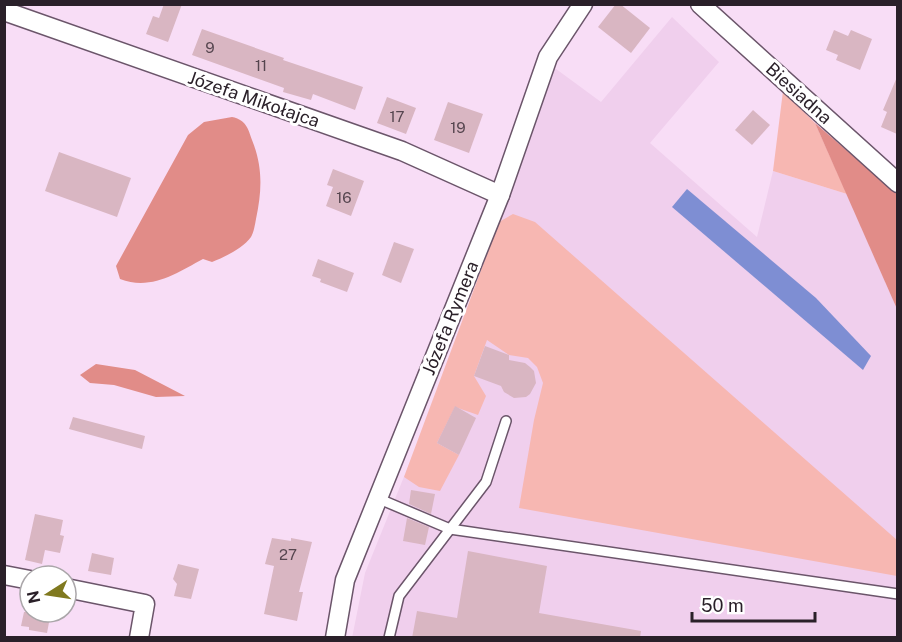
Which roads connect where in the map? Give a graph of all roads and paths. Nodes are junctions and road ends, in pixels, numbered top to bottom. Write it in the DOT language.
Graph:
graph roads {
  1 [pos="583,4"];
  2 [pos="700,4"];
  3 [pos="4,11"];
  4 [pos="897,183"];
  5 [pos="500,195"];
  6 [pos="506,421"];
  7 [pos="377,498"];
  8 [pos="450,529"];
  9 [pos="78,590"];
  10 [pos="897,594"];
  11 [pos="139,638"];
  12 [pos="334,638"];
  13 [pos="389,638"];
  1 -- 5 [label="street, Józefa Rymera"];
  2 -- 4 [label="street, Biesiadna"];
  3 -- 5 [label="street, Józefa Mikołajca"];
  5 -- 7 [label="street, Józefa Rymera"];
  6 -- 8 [label="lane"];
  7 -- 8 [label="lane"];
  7 -- 12 [label="street, Józefa Rymera"];
  8 -- 10 [label="lane"];
  8 -- 13 [label="lane"];
  9 -- 11 [label="street"];
}
